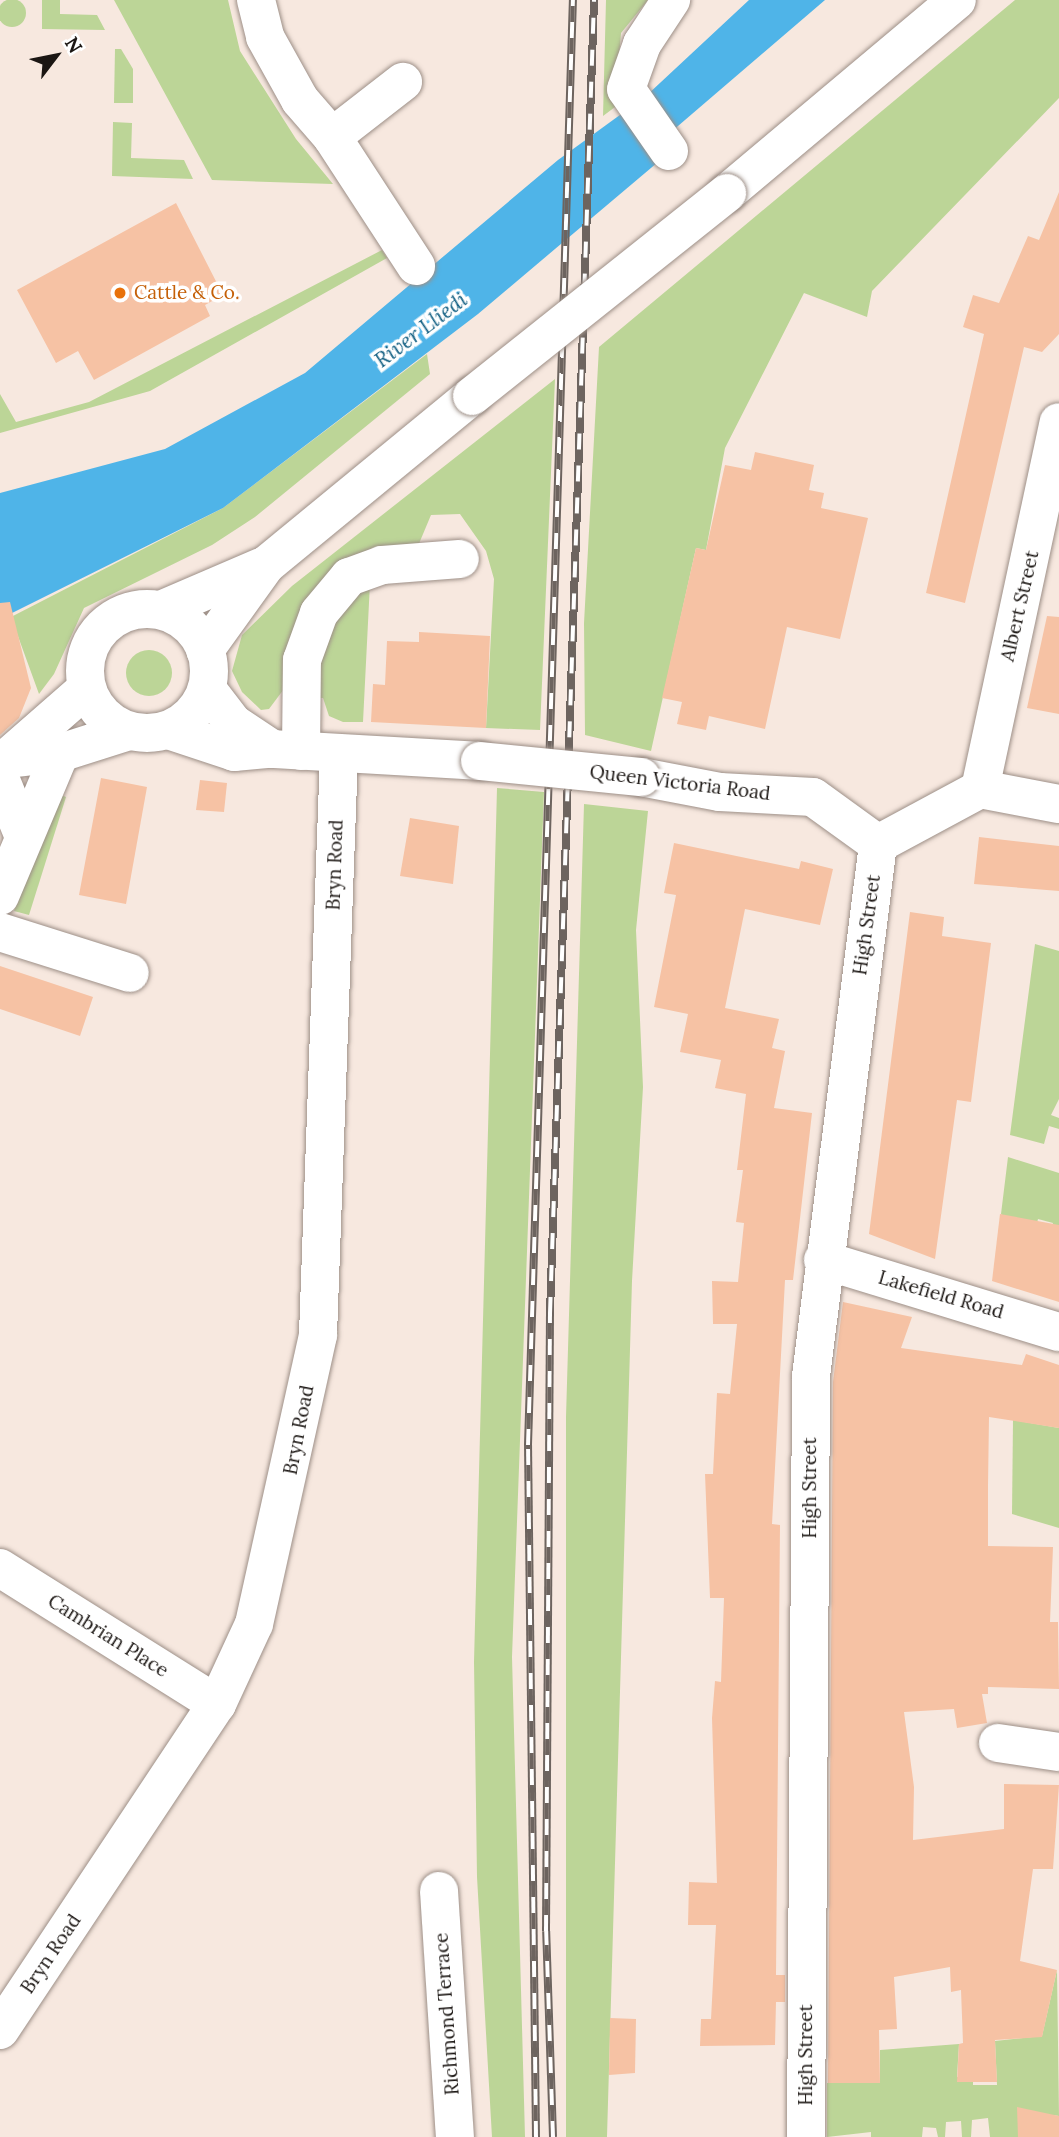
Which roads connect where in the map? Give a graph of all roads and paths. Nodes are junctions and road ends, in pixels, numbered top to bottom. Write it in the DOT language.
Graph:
graph roads {
  1 [pos="256,0"];
  2 [pos="671,0"];
  3 [pos="957,0"];
  4 [pos="403,82"];
  5 [pos="332,137"];
  6 [pos="669,151"];
  7 [pos="416,266"];
  8 [pos="1059,422"];
  9 [pos="460,559"];
  10 [pos="266,565"];
  11 [pos="161,610"];
  12 [pos="205,650"];
  13 [pos="87,688"];
  14 [pos="207,689"];
  15 [pos="168,730"];
  16 [pos="129,731"];
  17 [pos="287,750"];
  18 [pos="339,753"];
  19 [pos="60,754"];
  20 [pos="2,766"];
  21 [pos="980,789"];
  22 [pos="1059,804"];
  23 [pos="22,832"];
  24 [pos="878,844"];
  25 [pos="0,896"];
  26 [pos="0,932"];
  27 [pos="130,973"];
  28 [pos="823,1261"];
  29 [pos="1059,1332"];
  30 [pos="0,1568"];
  31 [pos="217,1704"];
  32 [pos="998,1743"];
  33 [pos="1059,1752"];
  34 [pos="439,1891"];
  35 [pos="0,2030"];
  36 [pos="455,2137"];
  37 [pos="806,2137"];
  1 -- 5 [label="street"];
  2 -- 6 [label="street"];
  3 -- 10 [label="street, bridge"];
  4 -- 5 [label="street"];
  5 -- 7 [label="street"];
  8 -- 21 [label="street, Albert Street"];
  9 -- 17 [label="street"];
  10 -- 11 [label="street"];
  10 -- 12 [label="street"];
  11 -- 12 [label="street"];
  11 -- 13 [label="street"];
  12 -- 14 [label="street"];
  13 -- 16 [label="street"];
  13 -- 20 [label="street"];
  14 -- 15 [label="street"];
  14 -- 17 [label="street"];
  15 -- 16 [label="street"];
  15 -- 17 [label="street, Queen Victoria Road"];
  16 -- 19 [label="street"];
  17 -- 18 [label="street, Queen Victoria Road"];
  18 -- 24 [label="street, Queen Victoria Road, bridge"];
  18 -- 31 [label="street, Bryn Road"];
  19 -- 20 [label="street"];
  19 -- 23 [label="street"];
  20 -- 23 [label="street"];
  21 -- 22 [label="street"];
  21 -- 24 [label="street"];
  23 -- 25 [label="street"];
  24 -- 28 [label="street, High Street"];
  26 -- 27 [label="street"];
  28 -- 29 [label="street, Lakefield Road"];
  28 -- 37 [label="street, High Street"];
  30 -- 31 [label="street, Cambrian Place"];
  31 -- 35 [label="street, Bryn Road"];
  32 -- 33 [label="street"];
  34 -- 36 [label="street, Richmond Terrace"];
}
